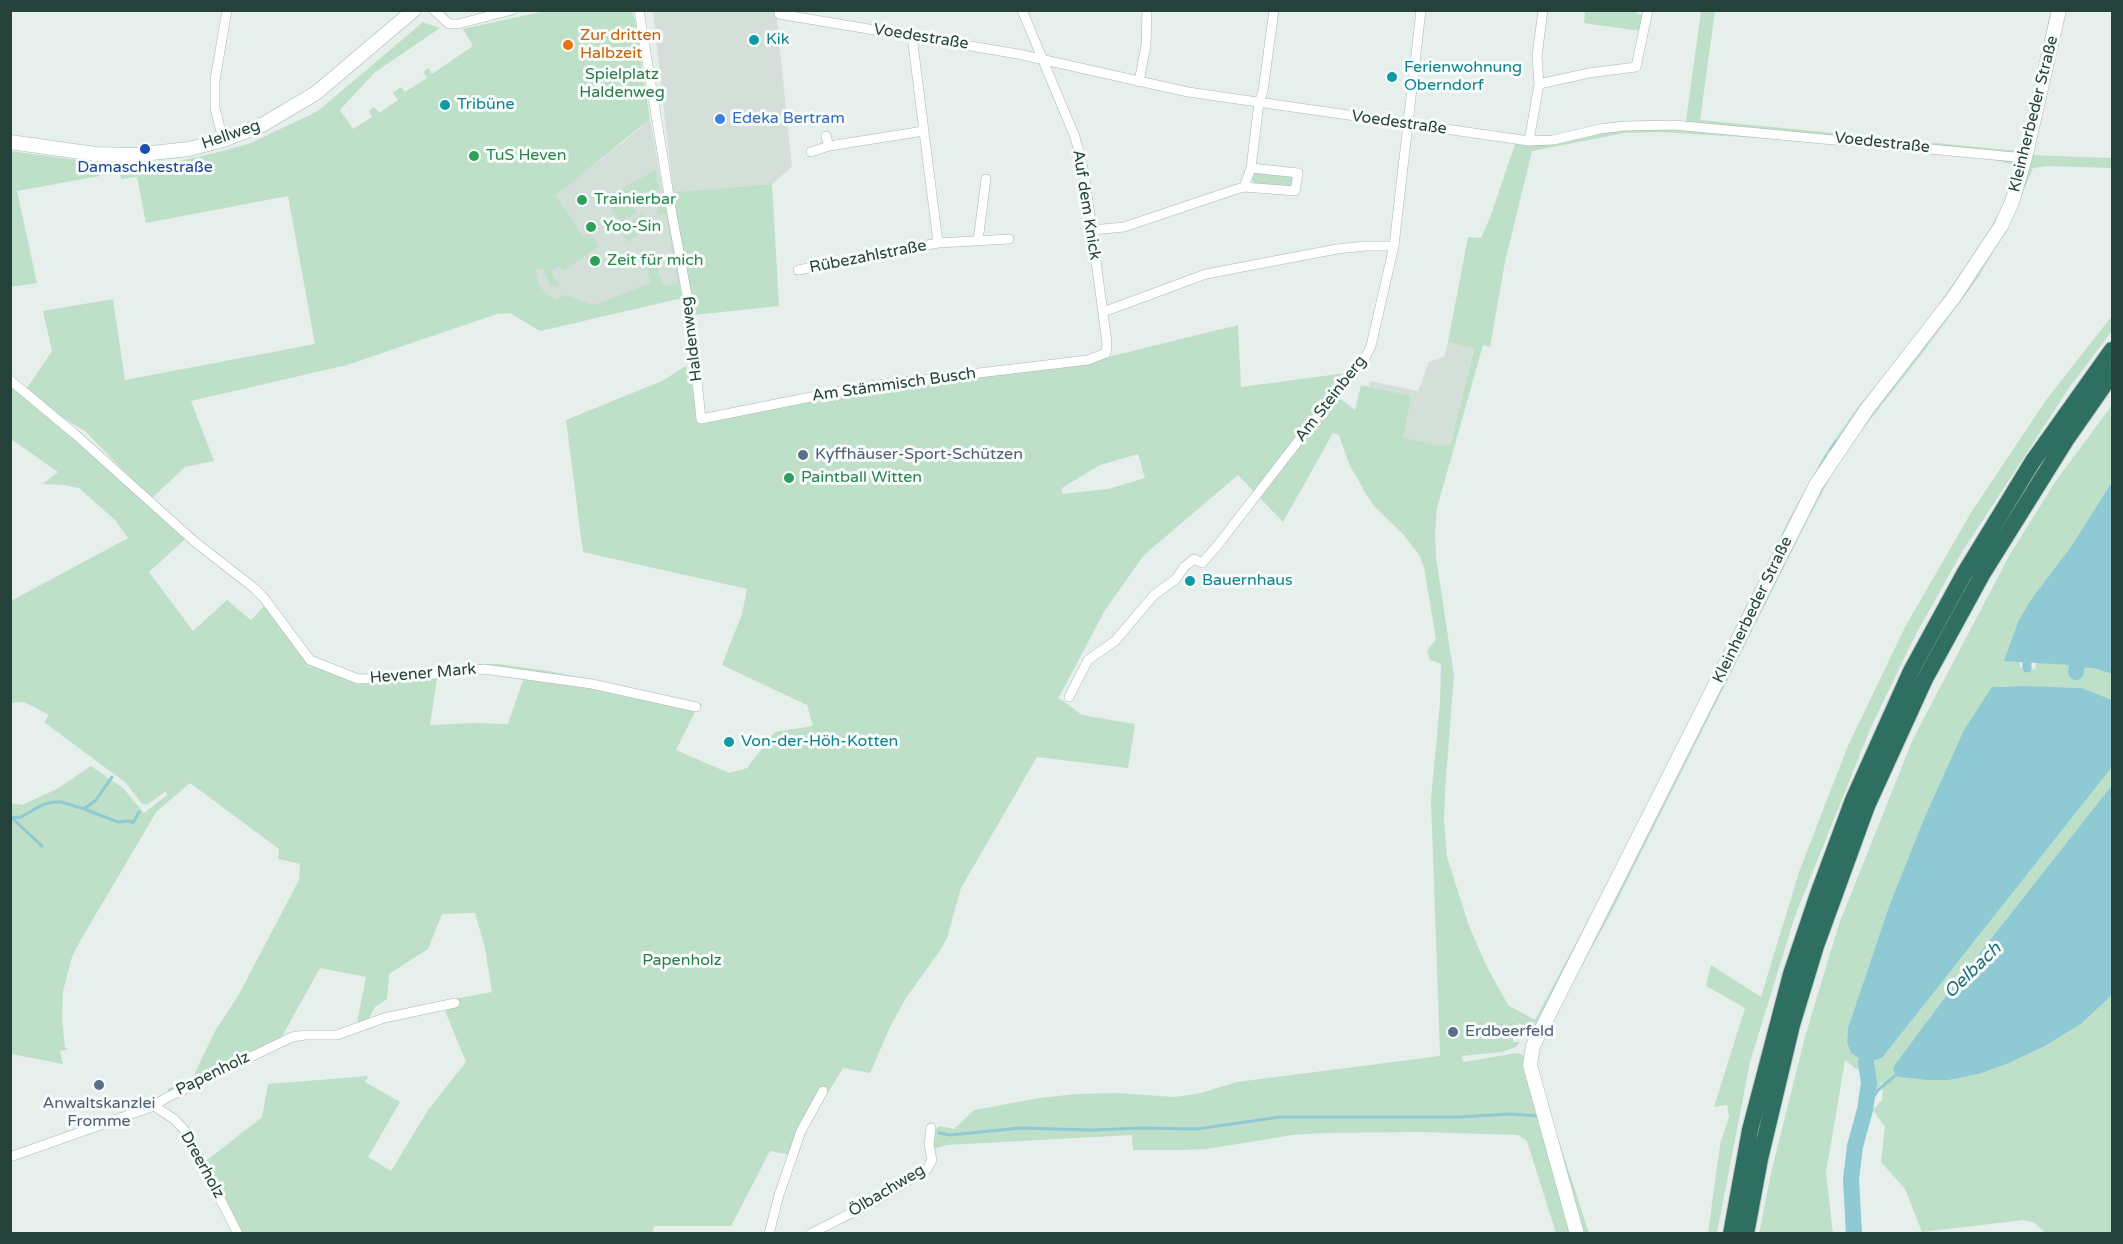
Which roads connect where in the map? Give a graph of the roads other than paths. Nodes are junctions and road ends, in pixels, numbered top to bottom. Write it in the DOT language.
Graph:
graph roads {
  1 [pos="227,10"];
  2 [pos="414,10"];
  3 [pos="434,10"];
  4 [pos="512,10"];
  5 [pos="639,10"];
  6 [pos="1022,10"];
  7 [pos="1148,10"];
  8 [pos="1274,10"];
  9 [pos="1421,10"];
  10 [pos="1543,10"];
  11 [pos="1648,10"];
  12 [pos="2059,10"];
  13 [pos="779,14"];
  14 [pos="912,36"];
  15 [pos="1043,60"];
  16 [pos="1139,82"];
  17 [pos="1539,84"];
  18 [pos="1259,103"];
  19 [pos="1407,123"];
  20 [pos="924,131"];
  21 [pos="223,140"];
  22 [pos="1529,141"];
  23 [pos="10,142"];
  24 [pos="811,152"];
  25 [pos="2025,158"];
  26 [pos="1251,168"];
  27 [pos="986,179"];
  28 [pos="1244,187"];
  29 [pos="1092,230"];
  30 [pos="1009,239"];
  31 [pos="978,241"];
  32 [pos="938,243"];
  33 [pos="1394,246"];
  34 [pos="798,270"];
  35 [pos="1103,312"];
  36 [pos="2112,350"];
  37 [pos="1088,360"];
  38 [pos="2112,374"];
  39 [pos="10,380"];
  40 [pos="701,419"];
  41 [pos="1068,697"];
  42 [pos="696,707"];
  43 [pos="455,1003"];
  44 [pos="823,1090"];
  45 [pos="154,1106"];
  46 [pos="931,1128"];
  47 [pos="10,1157"];
  48 [pos="238,1233"];
  49 [pos="769,1233"];
  50 [pos="810,1233"];
  51 [pos="1577,1233"];
  52 [pos="1731,1233"];
  53 [pos="1746,1233"];
  1 -- 21 [label="street"];
  2 -- 21 [label="street, Hellweg"];
  3 -- 4 [label="street"];
  5 -- 40 [label="street, Haldenweg"];
  6 -- 15 [label="street, Auf dem Knick"];
  7 -- 16 [label="street"];
  8 -- 18 [label="street"];
  9 -- 19 [label="street, Am Steinberg"];
  10 -- 17 [label="street"];
  11 -- 17 [label="street"];
  12 -- 25 [label="street, Kleinherbeder Straße"];
  13 -- 14 [label="street, Voedestraße"];
  14 -- 15 [label="street, Voedestraße"];
  14 -- 20 [label="street, Rübezahlstraße"];
  15 -- 16 [label="street, Voedestraße"];
  15 -- 29 [label="street, Auf dem Knick"];
  16 -- 18 [label="street, Voedestraße"];
  17 -- 22 [label="street"];
  18 -- 19 [label="street, Voedestraße"];
  18 -- 26 [label="street"];
  19 -- 22 [label="street, Voedestraße"];
  19 -- 33 [label="street, Am Steinberg"];
  20 -- 24 [label="street"];
  20 -- 32 [label="street, Rübezahlstraße"];
  21 -- 23 [label="street, Hellweg"];
  22 -- 25 [label="street, Voedestraße"];
  25 -- 51 [label="street, Kleinherbeder Straße"];
  26 -- 28 [label="street"];
  26 -- 28 [label="street"];
  27 -- 31 [label="street"];
  28 -- 29 [label="street"];
  29 -- 35 [label="street, Auf dem Knick"];
  30 -- 31 [label="street, Rübezahlstraße"];
  31 -- 32 [label="street, Rübezahlstraße"];
  32 -- 34 [label="street, Rübezahlstraße"];
  33 -- 35 [label="street"];
  33 -- 41 [label="street, Am Steinberg"];
  35 -- 37 [label="street, Auf dem Knick"];
  36 -- 52 [label="highway"];
  37 -- 40 [label="street, Am Stämmisch Busch"];
  38 -- 53 [label="highway"];
  39 -- 42 [label="street, Hevener Mark"];
  43 -- 45 [label="street, Papenholz"];
  44 -- 49 [label="street"];
  45 -- 47 [label="street, Papenholz"];
  45 -- 48 [label="street, Dreerholz"];
  46 -- 50 [label="street, Ölbachweg"];
}
